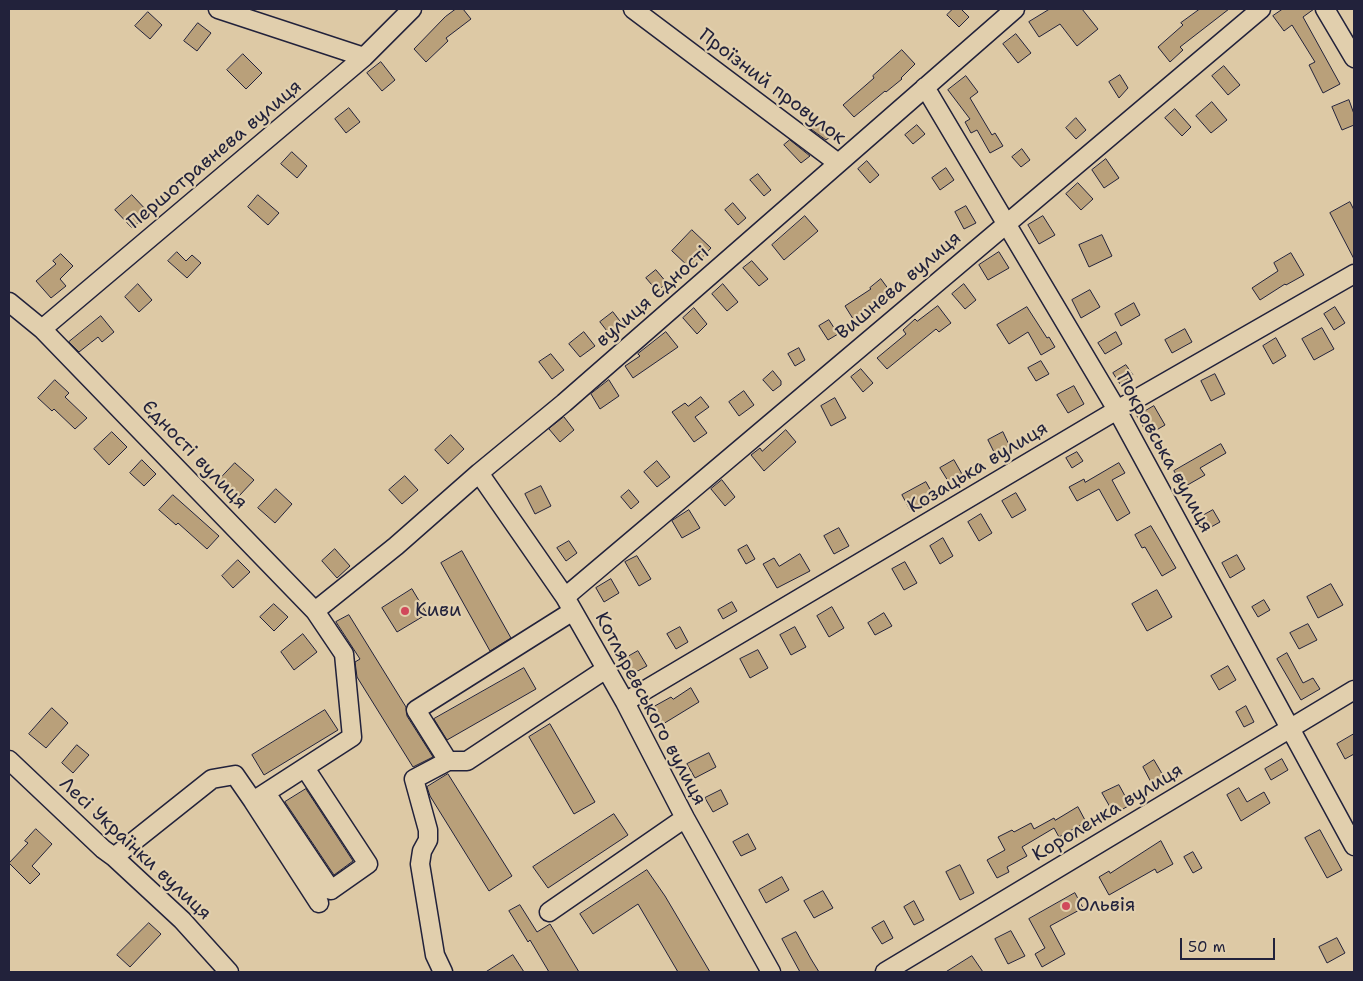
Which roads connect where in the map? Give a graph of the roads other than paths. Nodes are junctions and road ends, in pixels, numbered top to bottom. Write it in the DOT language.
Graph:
graph roads {
  1 [pos="218,9"];
  2 [pos="412,9"];
  3 [pos="632,9"];
  4 [pos="1015,9"];
  5 [pos="1261,9"];
  6 [pos="1325,9"];
  7 [pos="364,57"];
  8 [pos="1354,58"];
  9 [pos="925,87"];
  10 [pos="838,163"];
  11 [pos="1007,223"];
  12 [pos="1354,274"];
  13 [pos="9,302"];
  14 [pos="42,329"];
  15 [pos="1117,410"];
  16 [pos="479,473"];
  17 [pos="569,604"];
  18 [pos="315,611"];
  19 [pos="606,669"];
  20 [pos="1354,690"];
  21 [pos="625,702"];
  22 [pos="1290,728"];
  23 [pos="9,760"];
  24 [pos="448,761"];
  25 [pos="305,768"];
  26 [pos="260,797"];
  27 [pos="685,818"];
  28 [pos="1354,846"];
  29 [pos="114,857"];
  30 [pos="319,903"];
  31 [pos="549,912"];
  32 [pos="229,972"];
  33 [pos="443,972"];
  34 [pos="771,972"];
  35 [pos="885,972"];
  1 -- 7 [label="street"];
  2 -- 7 [label="street, Першотравнева вулиця"];
  3 -- 10 [label="street, Проїзний провулок"];
  4 -- 9 [label="street, вулиця Єдності"];
  5 -- 11 [label="street, Вишнева вулиця"];
  6 -- 8 [label="street"];
  7 -- 14 [label="street, Першотравнева вулиця"];
  9 -- 10 [label="street, вулиця Єдності"];
  9 -- 11 [label="street, Покровська вулиця"];
  10 -- 16 [label="street, вулиця Єдності"];
  11 -- 15 [label="street, Покровська вулиця"];
  11 -- 17 [label="street, Вишнева вулиця"];
  12 -- 15 [label="street, Козацька вулиця"];
  13 -- 14 [label="street, Єдності вулиця"];
  14 -- 18 [label="street, Єдності вулиця"];
  15 -- 21 [label="street, Козацька вулиця"];
  15 -- 22 [label="street, Покровська вулиця"];
  16 -- 17 [label="street, Котляревського вулиця"];
  16 -- 18 [label="street, вулиця Єдності"];
  17 -- 19 [label="street, Котляревського вулиця"];
  17 -- 24 [label="street, Вишнева вулиця"];
  18 -- 25 [label="street, Єдності вулиця"];
  19 -- 21 [label="street, Котляревського вулиця"];
  19 -- 24 [label="street"];
  20 -- 22 [label="street, Короленка вулиця"];
  21 -- 27 [label="street, Котляревського вулиця"];
  22 -- 28 [label="street, Покровська вулиця"];
  22 -- 35 [label="street, Короленка вулиця"];
  23 -- 29 [label="street, Лесі Українки вулиця"];
  24 -- 33 [label="street"];
  25 -- 26 [label="street"];
  25 -- 26 [label="street"];
  26 -- 29 [label="street"];
  26 -- 30 [label="street"];
  27 -- 31 [label="street"];
  27 -- 34 [label="street, Котляревського вулиця"];
  29 -- 32 [label="street, Лесі Українки вулиця"];
}
